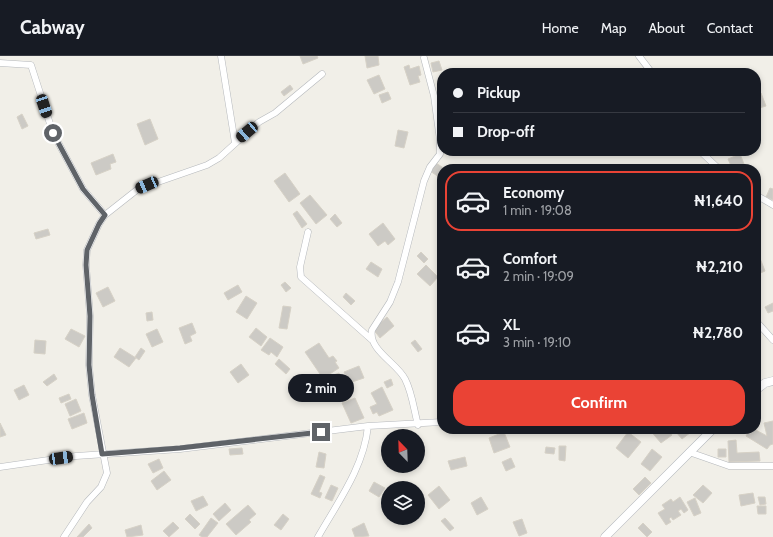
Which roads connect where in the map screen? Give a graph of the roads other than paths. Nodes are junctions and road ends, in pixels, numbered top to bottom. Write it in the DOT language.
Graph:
graph roads {
  1 [pos="221,56"];
  2 [pos="639,56"];
  3 [pos="424,58"];
  4 [pos="0,62"];
  5 [pos="648,68"];
  6 [pos="322,74"];
  7 [pos="437,115"];
  8 [pos="235,143"];
  9 [pos="439,156"];
  10 [pos="705,156"];
  11 [pos="714,164"];
  12 [pos="761,198"];
  13 [pos="773,205"];
  14 [pos="105,215"];
  15 [pos="308,232"];
  16 [pos="761,327"];
  17 [pos="372,340"];
  18 [pos="773,340"];
  19 [pos="437,423"];
  20 [pos="418,425"];
  21 [pos="368,426"];
  22 [pos="708,434"];
  23 [pos="689,452"];
  24 [pos="102,454"];
  25 [pos="773,466"];
  26 [pos="0,467"];
  27 [pos="64,537"];
  28 [pos="318,537"];
  29 [pos="605,537"];
  1 -- 8 [label="street"];
  2 -- 5 [label="street"];
  3 -- 7 [label="street"];
  4 -- 14 [label="street"];
  6 -- 8 [label="street"];
  8 -- 14 [label="street"];
  9 -- 17 [label="street"];
  10 -- 11 [label="street"];
  12 -- 13 [label="street"];
  14 -- 24 [label="street"];
  15 -- 17 [label="street"];
  16 -- 18 [label="street"];
  17 -- 20 [label="street"];
  19 -- 20 [label="street"];
  20 -- 21 [label="street"];
  21 -- 24 [label="street"];
  21 -- 28 [label="street"];
  22 -- 23 [label="main road"];
  23 -- 25 [label="street"];
  23 -- 29 [label="main road"];
  24 -- 26 [label="street"];
  24 -- 27 [label="street"];
}
